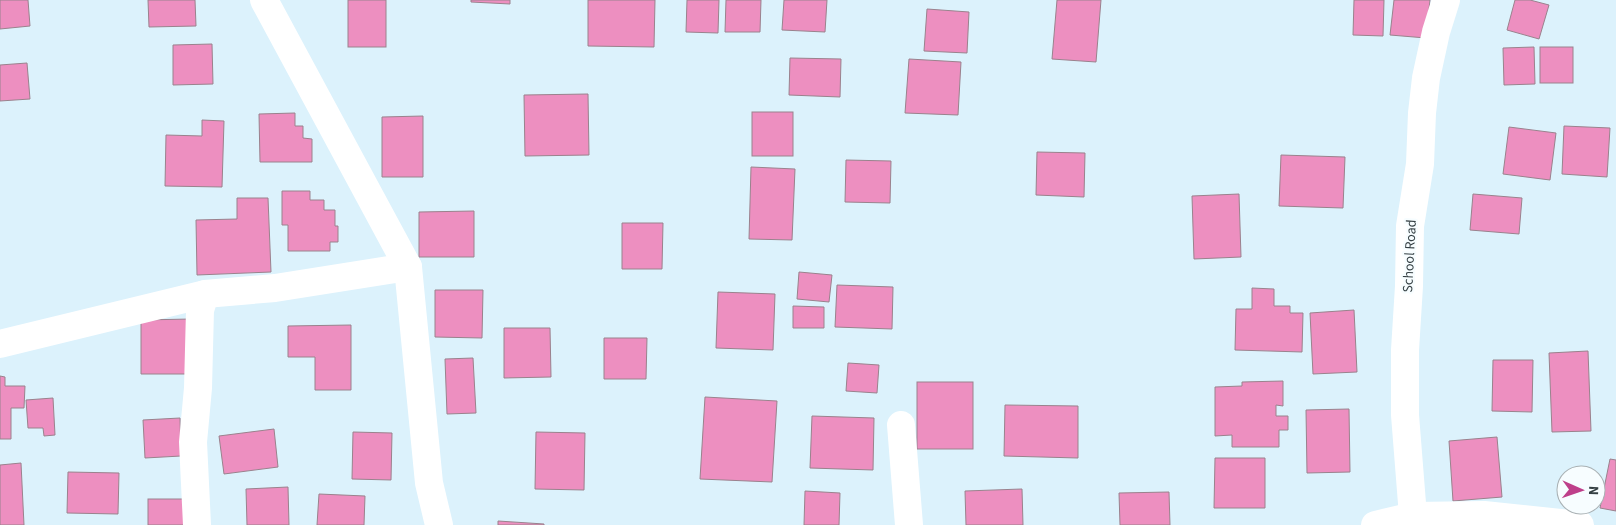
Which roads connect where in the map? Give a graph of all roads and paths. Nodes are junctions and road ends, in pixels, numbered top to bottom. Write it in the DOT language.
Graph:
graph roads {
  1 [pos="264,0"];
  2 [pos="1446,0"];
  3 [pos="408,267"];
  4 [pos="205,294"];
  5 [pos="0,344"];
  6 [pos="902,425"];
  7 [pos="1413,516"];
  8 [pos="197,525"];
  9 [pos="439,525"];
  10 [pos="909,525"];
  11 [pos="1375,525"];
  12 [pos="1580,525"];
  1 -- 3 [label="street"];
  2 -- 7 [label="street, School Road"];
  3 -- 4 [label="street"];
  3 -- 9 [label="street"];
  4 -- 5 [label="street"];
  4 -- 8 [label="street"];
  6 -- 10 [label="street"];
  7 -- 11 [label="street"];
  7 -- 12 [label="street"];
}
